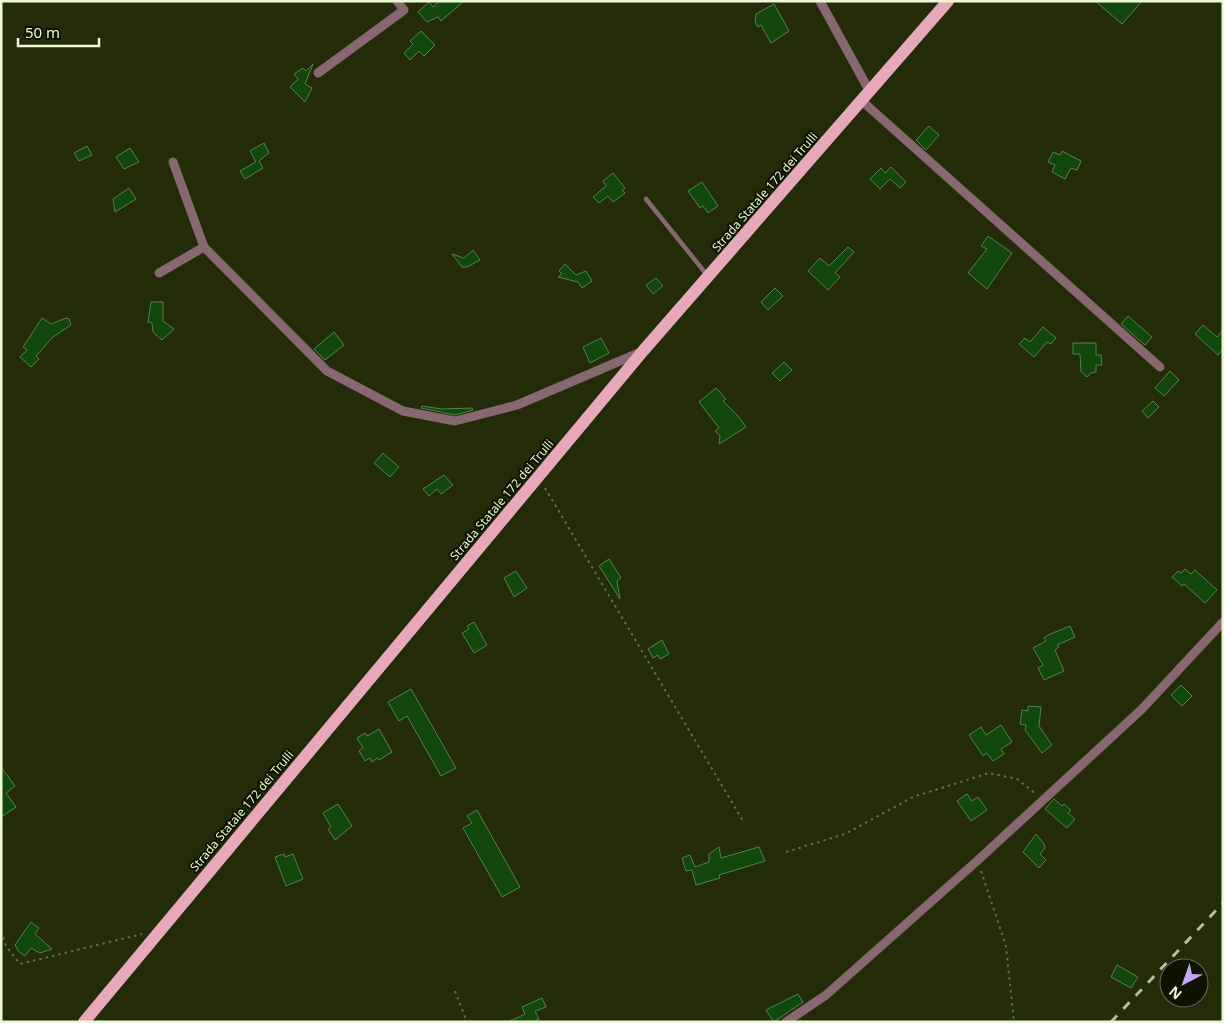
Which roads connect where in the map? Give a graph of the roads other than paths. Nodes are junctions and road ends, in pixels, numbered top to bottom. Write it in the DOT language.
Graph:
graph roads {
  1 [pos="397,1"];
  2 [pos="820,1"];
  3 [pos="948,1"];
  4 [pos="318,73"];
  5 [pos="866,96"];
  6 [pos="173,162"];
  7 [pos="646,199"];
  8 [pos="204,247"];
  9 [pos="159,273"];
  10 [pos="709,278"];
  11 [pos="643,351"];
  12 [pos="1160,367"];
  13 [pos="1223,622"];
  14 [pos="84,1022"];
  15 [pos="786,1022"];
  1 -- 4 [label="street"];
  2 -- 5 [label="street"];
  3 -- 5 [label="main road, Strada Statale 172 dei Trulli"];
  5 -- 10 [label="main road, Strada Statale 172 dei Trulli"];
  5 -- 12 [label="street"];
  6 -- 8 [label="street"];
  7 -- 10 [label="lane"];
  8 -- 9 [label="street"];
  8 -- 11 [label="street"];
  10 -- 11 [label="main road, Strada Statale 172 dei Trulli"];
  11 -- 14 [label="main road, Strada Statale 172 dei Trulli"];
  13 -- 15 [label="street"];
}
